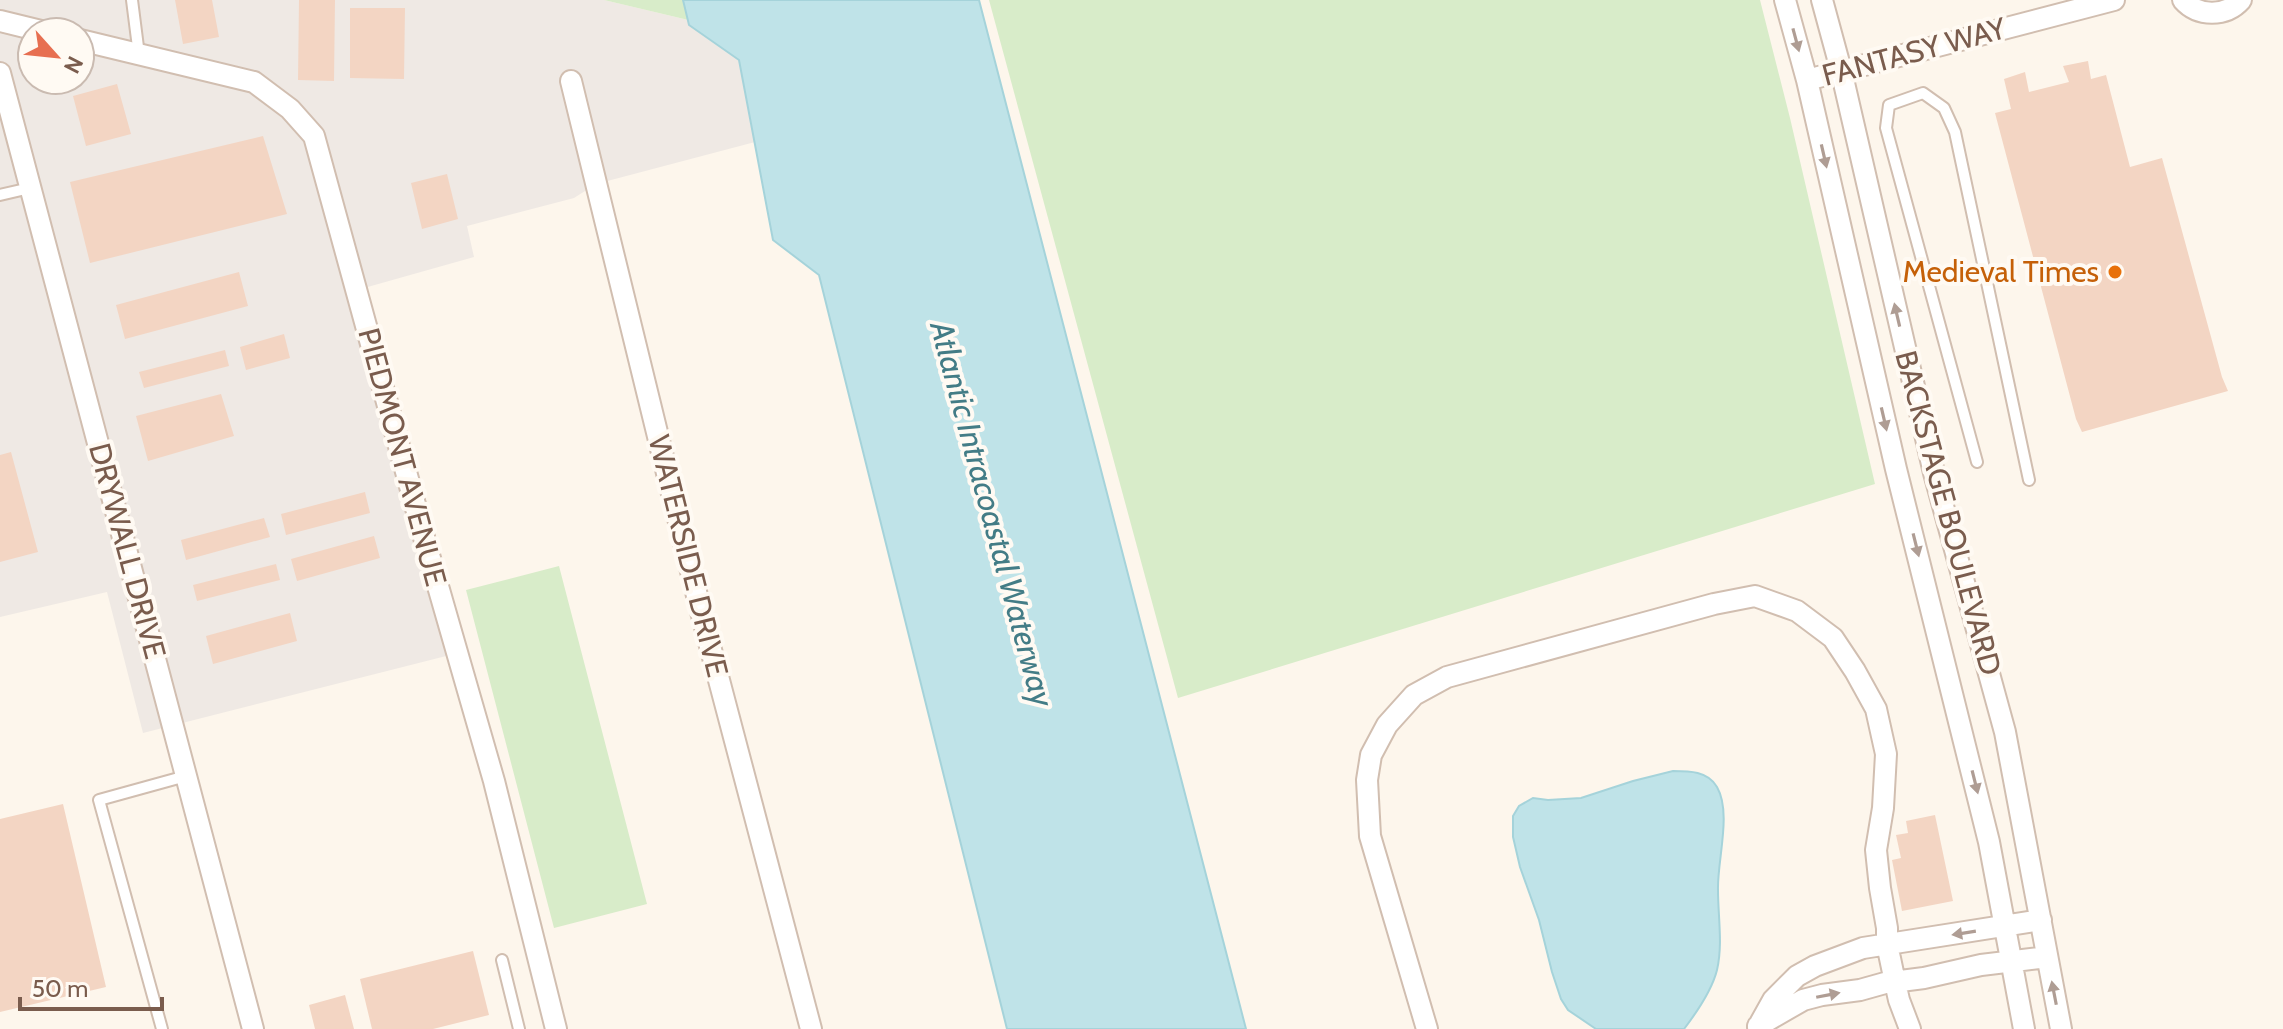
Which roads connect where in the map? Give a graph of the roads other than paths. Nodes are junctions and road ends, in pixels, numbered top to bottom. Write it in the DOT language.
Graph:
graph roads {
  1 [pos="121,0"];
  2 [pos="1785,0"];
  3 [pos="1822,0"];
  4 [pos="2114,0"];
  5 [pos="2183,0"];
  6 [pos="2241,0"];
  7 [pos="132,4"];
  8 [pos="96,44"];
  9 [pos="139,55"];
  10 [pos="1841,70"];
  11 [pos="0,73"];
  12 [pos="1807,80"];
  13 [pos="571,81"];
  14 [pos="30,188"];
  15 [pos="0,195"];
  16 [pos="1977,462"];
  17 [pos="2029,480"];
  18 [pos="186,776"];
  19 [pos="2041,920"];
  20 [pos="2005,927"];
  21 [pos="1887,944"];
  22 [pos="2047,957"];
  23 [pos="502,960"];
  24 [pos="2012,961"];
  25 [pos="1895,982"];
  26 [pos="1757,1028"];
  27 [pos="162,1029"];
  28 [pos="253,1029"];
  29 [pos="519,1029"];
  30 [pos="554,1029"];
  31 [pos="811,1029"];
  32 [pos="1427,1029"];
  33 [pos="1910,1029"];
  34 [pos="2024,1029"];
  35 [pos="2061,1029"];
  1 -- 7 [label="lane"];
  2 -- 12 [label="street, BACKSTAGE BOULEVARD, one-way"];
  3 -- 10 [label="street, BACKSTAGE BOULEVARD"];
  4 -- 10 [label="street, FANTASY WAY"];
  5 -- 6 [label="street"];
  7 -- 9 [label="lane"];
  8 -- 9 [label="street, PIEDMONT AVENUE"];
  9 -- 30 [label="street, PIEDMONT AVENUE"];
  10 -- 12 [label="street, FANTASY WAY"];
  19 -- 10 [label="street, BACKSTAGE BOULEVARD, one-way"];
  11 -- 14 [label="street, DRYWALL DRIVE"];
  12 -- 20 [label="street, BACKSTAGE BOULEVARD, one-way"];
  13 -- 31 [label="street, WATERSIDE DRIVE"];
  14 -- 15 [label="lane"];
  14 -- 18 [label="street, DRYWALL DRIVE"];
  16 -- 17 [label="lane"];
  18 -- 27 [label="lane"];
  18 -- 28 [label="street, DRYWALL DRIVE"];
  19 -- 20 [label="street"];
  19 -- 22 [label="street, BACKSTAGE BOULEVARD"];
  20 -- 21 [label="street, one-way"];
  20 -- 24 [label="street, BACKSTAGE BOULEVARD"];
  21 -- 25 [label="street"];
  21 -- 26 [label="street"];
  21 -- 32 [label="street"];
  22 -- 24 [label="street"];
  35 -- 22 [label="street, BACKSTAGE BOULEVARD, one-way"];
  23 -- 29 [label="lane"];
  24 -- 25 [label="street"];
  24 -- 34 [label="street, BACKSTAGE BOULEVARD"];
  26 -- 25 [label="street, one-way"];
  25 -- 33 [label="street"];
}
